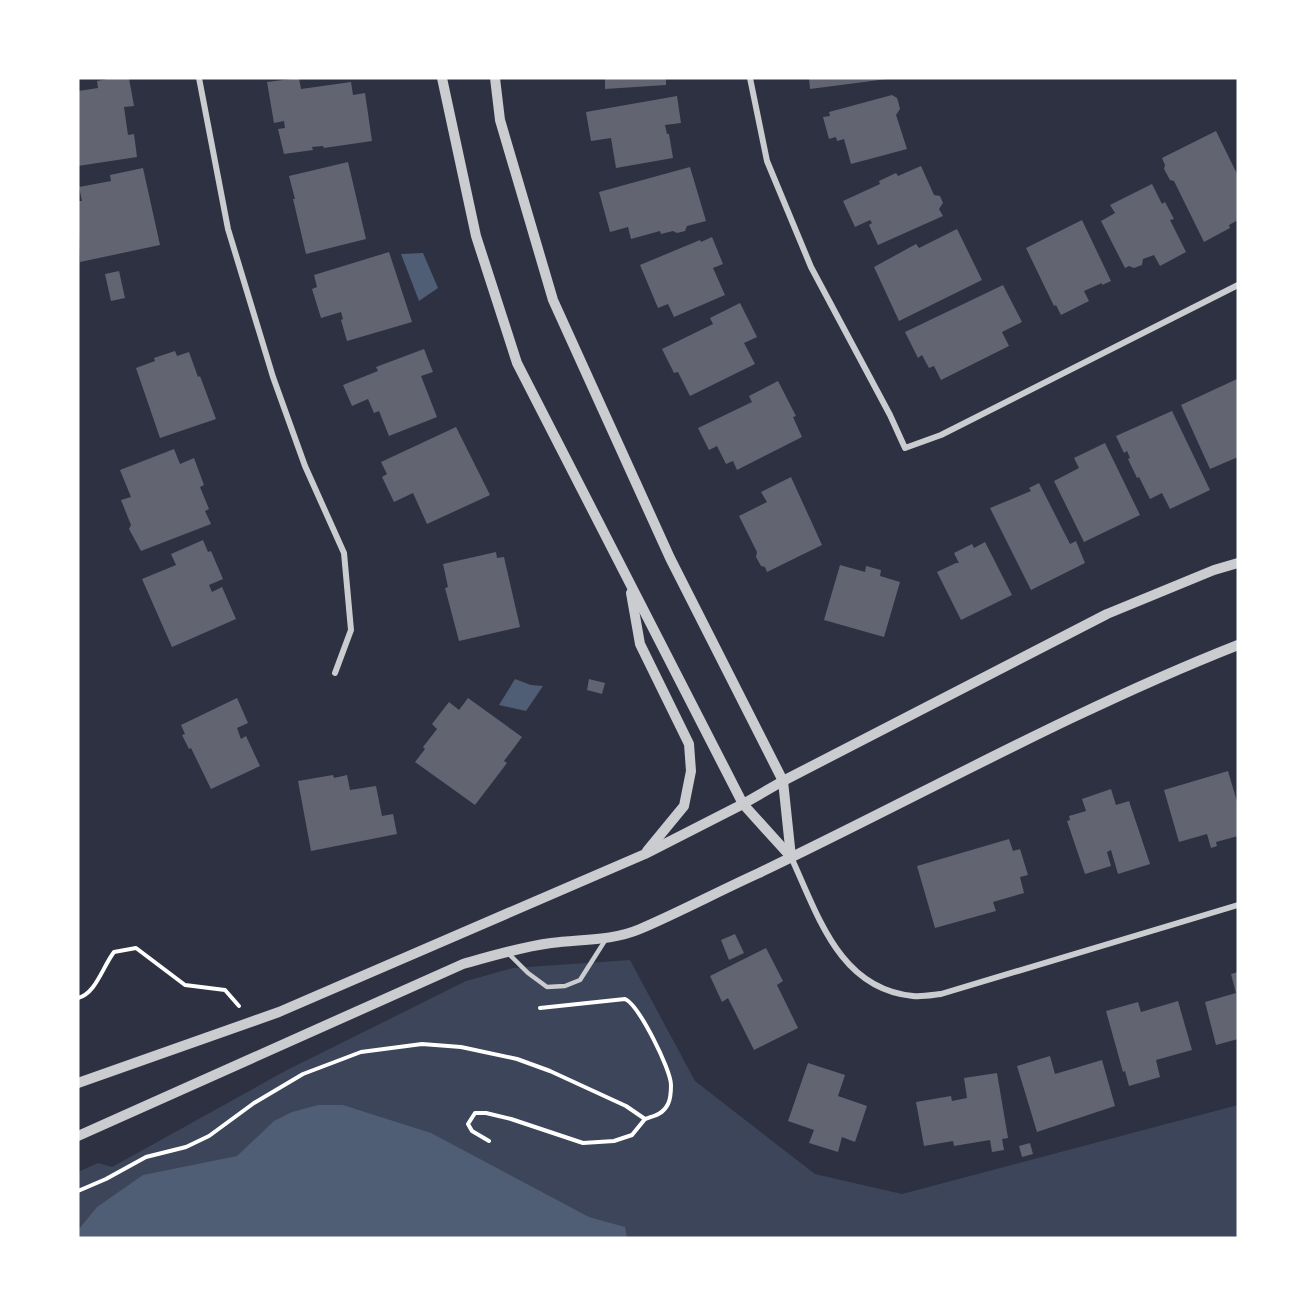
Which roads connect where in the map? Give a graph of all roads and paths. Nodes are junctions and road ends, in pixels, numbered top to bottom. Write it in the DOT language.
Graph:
graph roads {
  1 [pos="199,78"];
  2 [pos="442,78"];
  3 [pos="495,78"];
  4 [pos="750,78"];
  5 [pos="1238,285"];
  6 [pos="1238,563"];
  7 [pos="628,581"];
  8 [pos="1238,645"];
  9 [pos="336,673"];
  10 [pos="783,781"];
  11 [pos="743,804"];
  12 [pos="645,854"];
  13 [pos="791,857"];
  14 [pos="1238,905"];
  15 [pos="607,938"];
  16 [pos="507,952"];
  17 [pos="78,998"];
  18 [pos="540,1008"];
  19 [pos="249,1024"];
  20 [pos="78,1083"];
  21 [pos="645,1119"];
  22 [pos="78,1136"];
  23 [pos="489,1141"];
  24 [pos="78,1191"];
  1 -- 9 [label="street"];
  2 -- 7 [label="street"];
  3 -- 10 [label="street"];
  4 -- 5 [label="street"];
  6 -- 10 [label="street"];
  7 -- 11 [label="street"];
  7 -- 12 [label="street"];
  8 -- 13 [label="street"];
  10 -- 11 [label="street"];
  10 -- 13 [label="street"];
  11 -- 12 [label="street"];
  11 -- 13 [label="street"];
  12 -- 19 [label="street"];
  13 -- 14 [label="street"];
  13 -- 15 [label="street"];
  15 -- 16 [label="street"];
  15 -- 16 [label="lane"];
  16 -- 22 [label="street"];
  17 -- 19 [label="path"];
  18 -- 21 [label="path"];
  19 -- 20 [label="street"];
  21 -- 23 [label="path"];
  21 -- 24 [label="path"];
}
